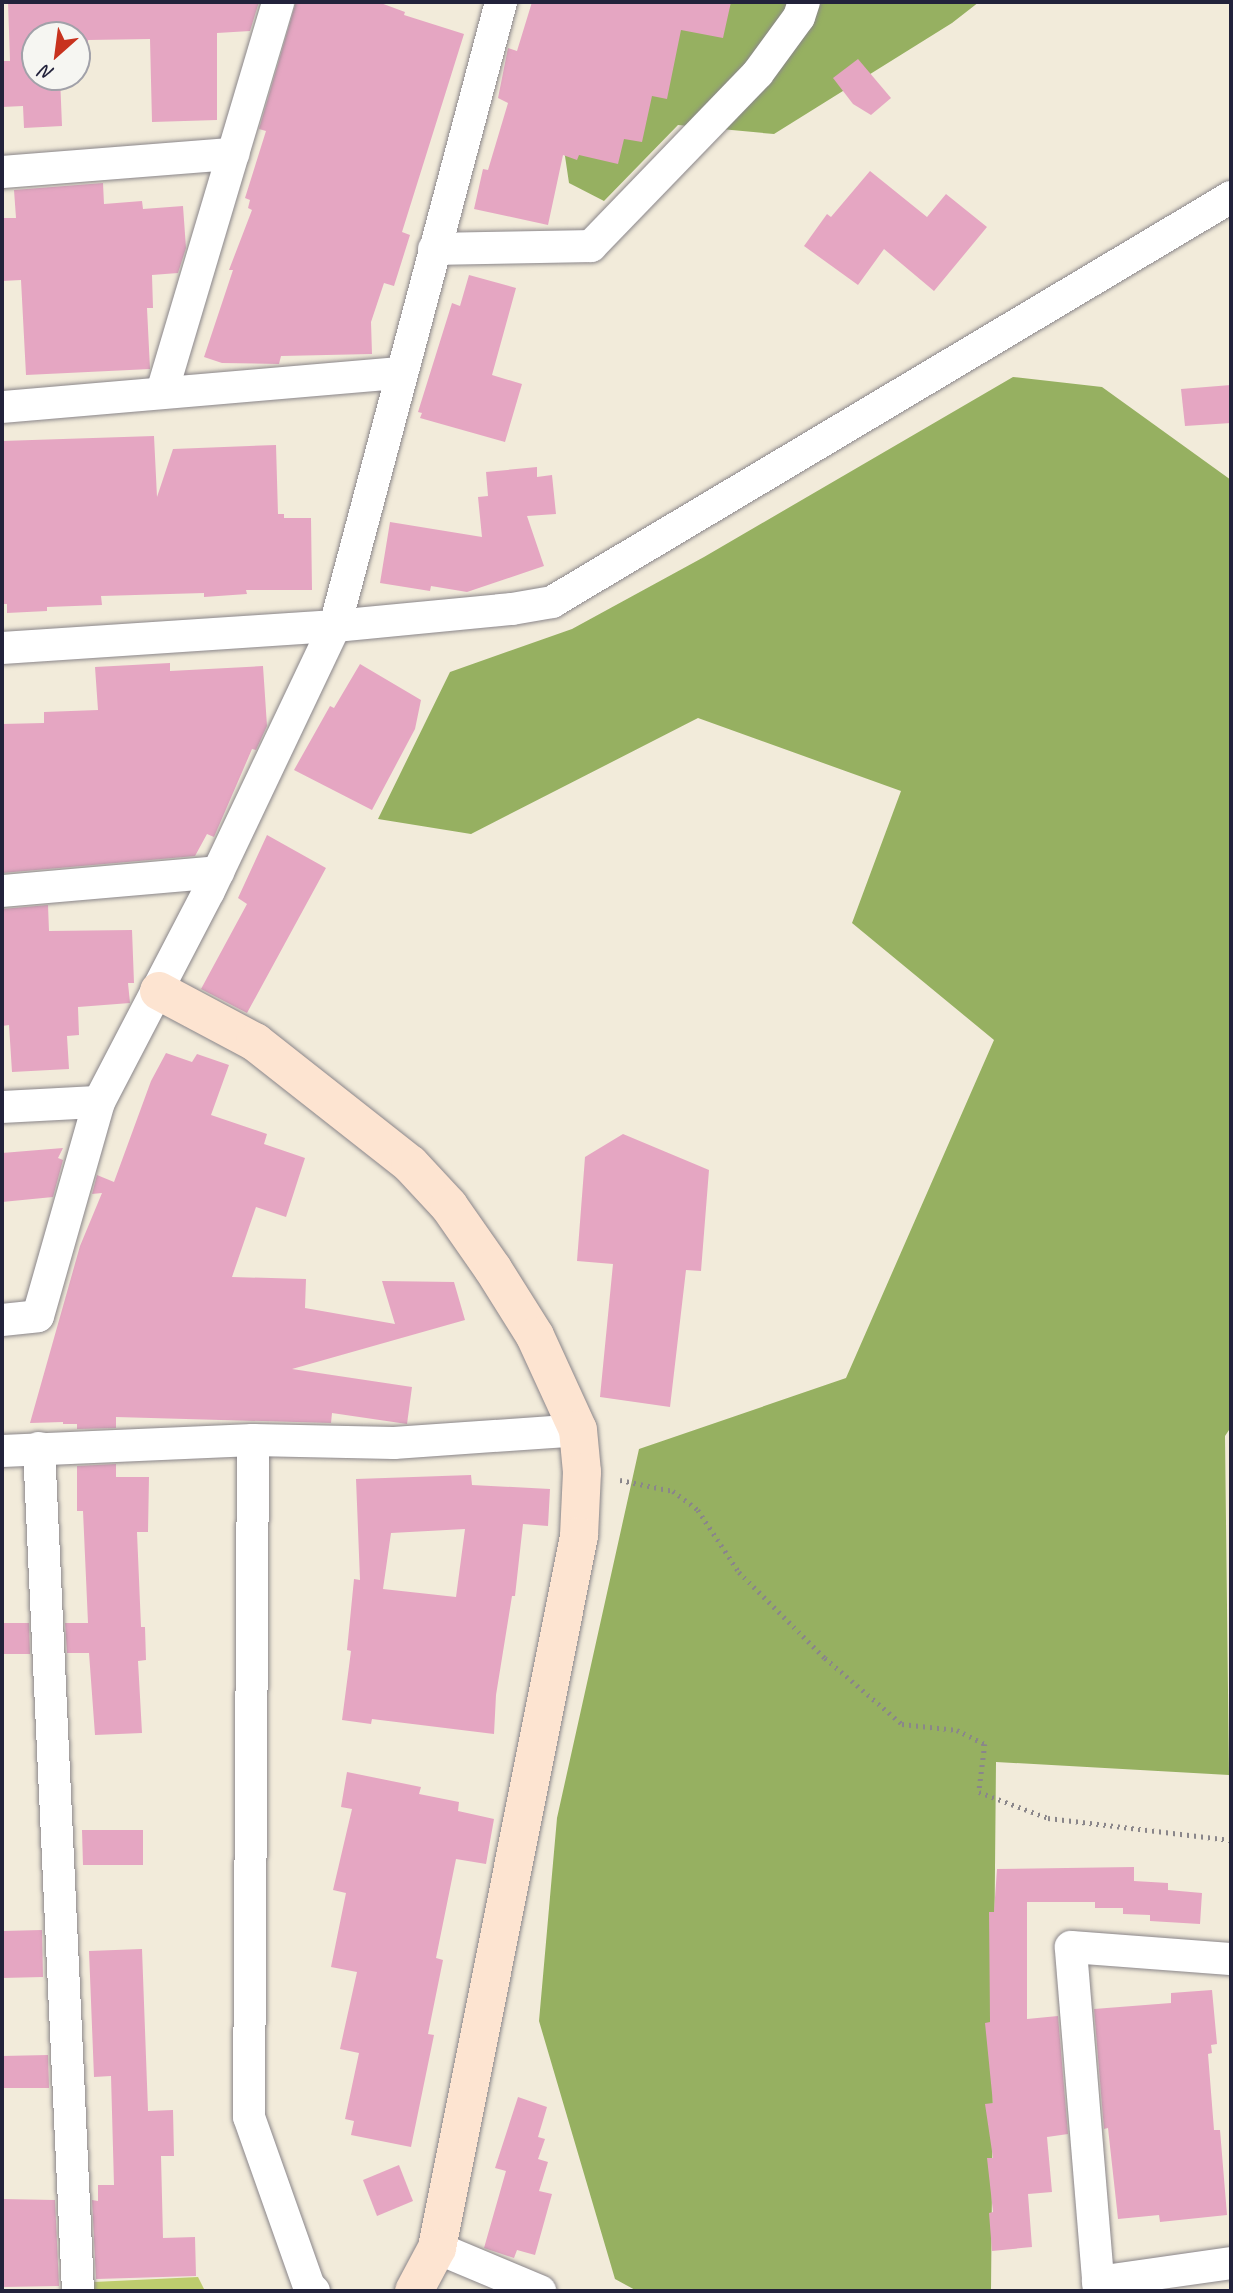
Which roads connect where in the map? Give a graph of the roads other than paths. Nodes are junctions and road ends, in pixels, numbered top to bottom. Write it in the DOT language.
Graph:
graph roads {
  1 [pos="278,2"];
  2 [pos="501,2"];
  3 [pos="804,2"];
  4 [pos="233,154"];
  5 [pos="2,172"];
  6 [pos="1231,197"];
  7 [pos="434,249"];
  8 [pos="402,373"];
  9 [pos="162,392"];
  10 [pos="2,407"];
  11 [pos="335,626"];
  12 [pos="2,648"];
  13 [pos="218,873"];
  14 [pos="2,891"];
  15 [pos="159,991"];
  16 [pos="99,1102"];
  17 [pos="2,1107"];
  18 [pos="2,1320"];
  19 [pos="578,1430"];
  20 [pos="253,1440"];
  21 [pos="39,1448"];
  22 [pos="2,1451"];
  23 [pos="1231,1959"];
  24 [pos="437,2248"];
  25 [pos="1231,2263"];
  26 [pos="1099,2287"];
  27 [pos="78,2291"];
  28 [pos="314,2291"];
  29 [pos="414,2291"];
  30 [pos="540,2291"];
  1 -- 4 [label="street"];
  2 -- 7 [label="street"];
  3 -- 7 [label="street"];
  4 -- 5 [label="street"];
  4 -- 9 [label="street"];
  6 -- 11 [label="street"];
  7 -- 8 [label="street"];
  8 -- 9 [label="street"];
  8 -- 11 [label="street"];
  9 -- 10 [label="street"];
  11 -- 12 [label="street"];
  11 -- 13 [label="street"];
  13 -- 14 [label="street"];
  13 -- 15 [label="street"];
  15 -- 16 [label="street"];
  15 -- 19 [label="street"];
  16 -- 17 [label="street"];
  16 -- 18 [label="street"];
  19 -- 20 [label="street"];
  19 -- 24 [label="street"];
  20 -- 21 [label="street"];
  20 -- 28 [label="street"];
  21 -- 22 [label="street"];
  21 -- 27 [label="street"];
  23 -- 26 [label="street"];
  24 -- 29 [label="street"];
  24 -- 30 [label="street"];
  25 -- 26 [label="street"];
}
